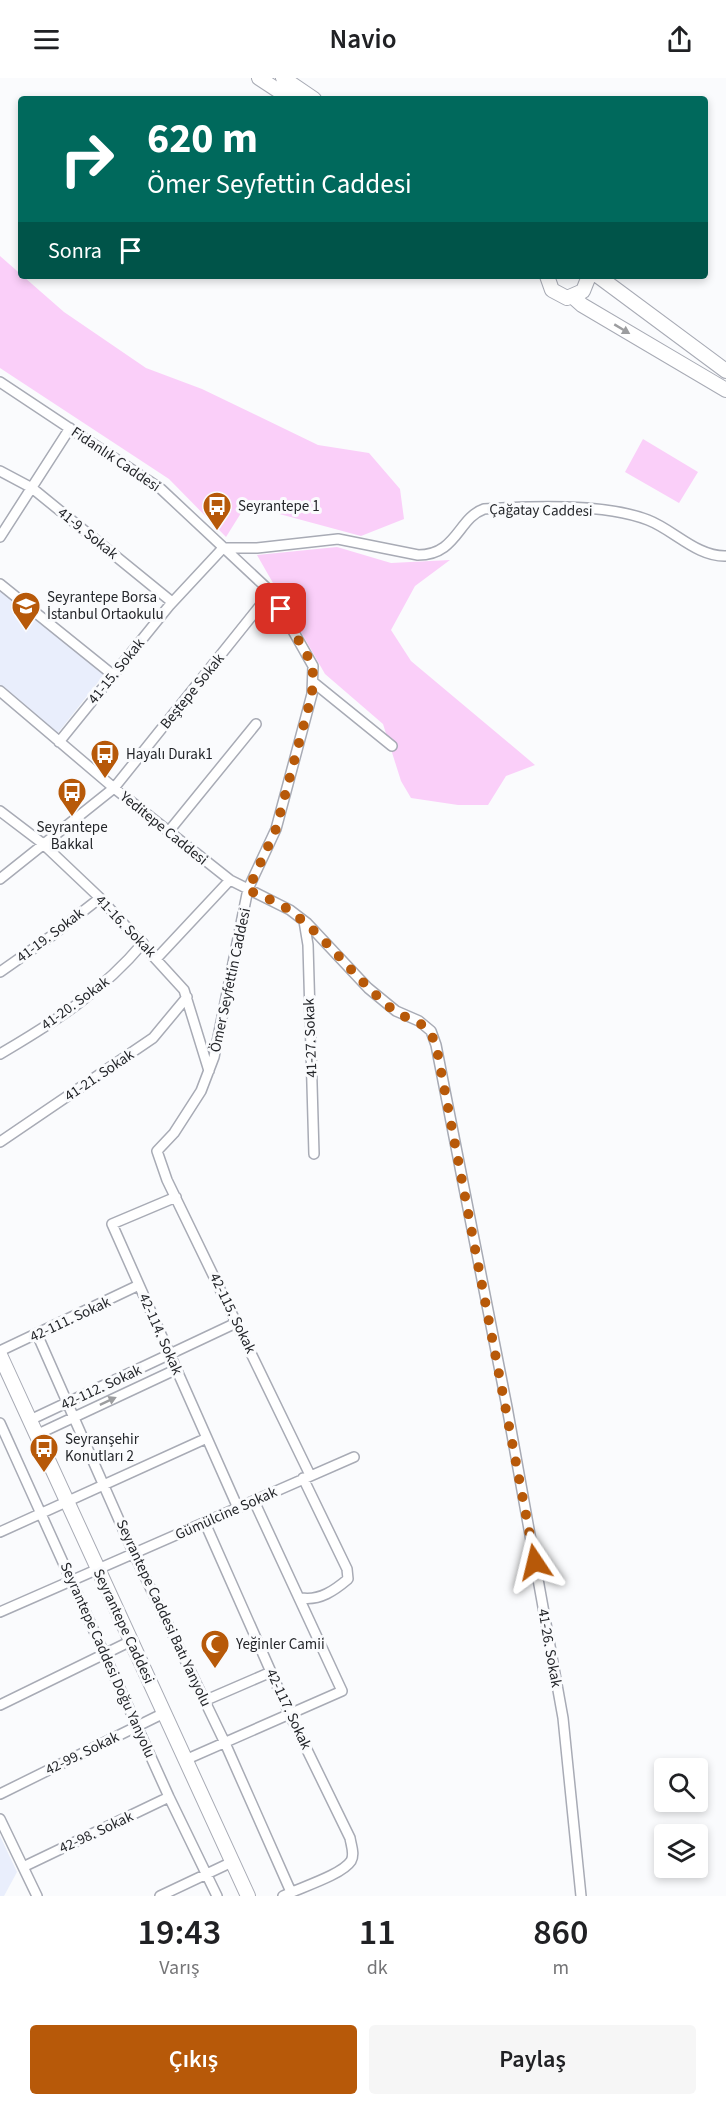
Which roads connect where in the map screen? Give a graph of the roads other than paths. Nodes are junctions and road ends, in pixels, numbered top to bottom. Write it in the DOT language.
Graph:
graph roads {
  1 [pos="259,78"];
  2 [pos="284,78"];
  3 [pos="286,96"];
  4 [pos="310,96"];
  5 [pos="545,279"];
  6 [pos="588,279"];
  7 [pos="602,279"];
  8 [pos="573,297"];
  9 [pos="726,371"];
  10 [pos="0,382"];
  11 [pos="726,390"];
  12 [pos="70,428"];
  13 [pos="0,471"];
  14 [pos="32,488"];
  15 [pos="0,537"];
  16 [pos="223,548"];
  17 [pos="726,556"];
  18 [pos="0,584"];
  19 [pos="271,592"];
  20 [pos="172,602"];
  21 [pos="113,675"];
  22 [pos="313,682"];
  23 [pos="0,691"];
  24 [pos="256,724"];
  25 [pos="58,742"];
  26 [pos="392,746"];
  27 [pos="114,788"];
  28 [pos="0,811"];
  29 [pos="168,831"];
  30 [pos="42,843"];
  31 [pos="0,879"];
  32 [pos="230,880"];
  33 [pos="248,890"];
  34 [pos="100,898"];
  35 [pos="304,921"];
  36 [pos="143,943"];
  37 [pos="157,958"];
  38 [pos="0,972"];
  39 [pos="187,997"];
  40 [pos="0,1054"];
  41 [pos="209,1071"];
  42 [pos="0,1142"];
  43 [pos="158,1151"];
  44 [pos="314,1154"];
  45 [pos="176,1197"];
  46 [pos="139,1286"];
  47 [pos="238,1323"];
  48 [pos="37,1335"];
  49 [pos="0,1353"];
  50 [pos="170,1354"];
  51 [pos="177,1369"];
  52 [pos="68,1403"];
  53 [pos="74,1417"];
  54 [pos="30,1420"];
  55 [pos="0,1423"];
  56 [pos="36,1435"];
  57 [pos="207,1438"];
  58 [pos="354,1457"];
  59 [pos="307,1477"];
  60 [pos="104,1485"];
  61 [pos="254,1501"];
  62 [pos="67,1502"];
  63 [pos="238,1508"];
  64 [pos="41,1514"];
  65 [pos="205,1523"];
  66 [pos="0,1532"];
  67 [pos="134,1554"];
  68 [pos="98,1570"];
  69 [pos="73,1581"];
  70 [pos="301,1598"];
  71 [pos="0,1612"];
  72 [pos="131,1641"];
  73 [pos="106,1654"];
  74 [pos="271,1672"];
  75 [pos="204,1701"];
  76 [pos="0,1705"];
  77 [pos="164,1713"];
  78 [pos="290,1714"];
  79 [pos="138,1726"];
  80 [pos="225,1743"];
  81 [pos="185,1760"];
  82 [pos="0,1794"];
  83 [pos="169,1797"];
  84 [pos="0,1819"];
  85 [pos="232,1862"];
  86 [pos="22,1866"];
  87 [pos="207,1873"];
  88 [pos="287,1894"];
  89 [pos="37,1896"];
  90 [pos="160,1896"];
  91 [pos="217,1896"];
  92 [pos="248,1896"];
  93 [pos="581,1896"];
  1 -- 3 [label="street"];
  2 -- 4 [label="street"];
  5 -- 8 [label="street"];
  6 -- 8 [label="street"];
  7 -- 9 [label="street"];
  8 -- 11 [label="street, one-way"];
  10 -- 12 [label="street, Fidanlık Caddesi"];
  12 -- 14 [label="street"];
  12 -- 16 [label="street, Fidanlık Caddesi"];
  13 -- 14 [label="street, 41-9. Sokak"];
  14 -- 15 [label="street"];
  14 -- 20 [label="street, 41-9. Sokak"];
  16 -- 17 [label="street, Çağatay Caddesi"];
  16 -- 19 [label="street, Ömer Seyfettin Caddesi"];
  16 -- 20 [label="street, 41-15. Sokak"];
  18 -- 21 [label="street"];
  19 -- 22 [label="street, Ömer Seyfettin Caddesi"];
  19 -- 27 [label="street, Beştepe Sokak"];
  20 -- 21 [label="street, 41-15. Sokak"];
  21 -- 25 [label="street, 41-15. Sokak"];
  22 -- 26 [label="street"];
  22 -- 33 [label="street, Ömer Seyfettin Caddesi"];
  23 -- 25 [label="street, Yeditepe Caddesi"];
  24 -- 29 [label="street"];
  25 -- 27 [label="street, Yeditepe Caddesi"];
  27 -- 29 [label="street, Yeditepe Caddesi"];
  27 -- 30 [label="street, Beştepe Sokak"];
  28 -- 30 [label="street, 41-16. Sokak"];
  29 -- 32 [label="street, Yeditepe Caddesi"];
  30 -- 31 [label="street, Beştepe Sokak"];
  30 -- 34 [label="street, 41-16. Sokak"];
  32 -- 33 [label="street, Yeditepe Caddesi"];
  32 -- 37 [label="street"];
  33 -- 35 [label="street, 41-26. Sokak"];
  33 -- 41 [label="street, Ömer Seyfettin Caddesi"];
  34 -- 36 [label="street, 41-16. Sokak"];
  34 -- 38 [label="street, 41-19. Sokak"];
  35 -- 44 [label="street, 41-27. Sokak"];
  35 -- 93 [label="street, 41-26. Sokak"];
  36 -- 37 [label="street, 41-16. Sokak"];
  36 -- 40 [label="street, 41-20. Sokak"];
  37 -- 39 [label="street, 41-16. Sokak"];
  39 -- 41 [label="street, 41-16. Sokak"];
  39 -- 42 [label="street, 41-21. Sokak"];
  41 -- 43 [label="street, Ömer Seyfettin Caddesi"];
  43 -- 45 [label="street, 42-115. Sokak"];
  45 -- 46 [label="street, 42-114. Sokak"];
  45 -- 47 [label="street, 42-115. Sokak"];
  46 -- 48 [label="street, 42-111. Sokak"];
  46 -- 50 [label="street, 42-114. Sokak"];
  47 -- 50 [label="street, 42-112. Sokak"];
  47 -- 59 [label="street, 42-115. Sokak"];
  48 -- 49 [label="street, 42-111. Sokak"];
  48 -- 52 [label="street, Seyrantepe Caddesi Batı Yanyolu"];
  49 -- 54 [label="street, Seyrantepe Caddesi"];
  50 -- 51 [label="street, 42-114. Sokak"];
  50 -- 52 [label="street, 42-112. Sokak"];
  53 -- 51 [label="street, 42-112. Sokak, one-way"];
  51 -- 57 [label="street, 42-114. Sokak"];
  52 -- 53 [label="street, Seyrantepe Caddesi Batı Yanyolu"];
  52 -- 54 [label="street, 42-112. Sokak"];
  53 -- 56 [label="street, 42-112. Sokak"];
  53 -- 60 [label="street, Seyrantepe Caddesi Batı Yanyolu"];
  54 -- 56 [label="street, Seyrantepe Caddesi"];
  55 -- 64 [label="street, Seyrantepe Caddesi Doğu Yanyolu"];
  56 -- 62 [label="street, Seyrantepe Caddesi"];
  57 -- 60 [label="street"];
  57 -- 63 [label="street, 42-114. Sokak"];
  58 -- 59 [label="street, Gümülcine Sokak"];
  59 -- 61 [label="street, Gümülcine Sokak"];
  59 -- 70 [label="street, 42-115. Sokak"];
  60 -- 62 [label="street"];
  60 -- 67 [label="street, Seyrantepe Caddesi Batı Yanyolu"];
  61 -- 63 [label="street, Gümülcine Sokak"];
  61 -- 70 [label="street"];
  62 -- 64 [label="street"];
  62 -- 68 [label="street, Seyrantepe Caddesi"];
  63 -- 65 [label="street, Gümülcine Sokak"];
  64 -- 66 [label="street"];
  64 -- 69 [label="street, Seyrantepe Caddesi Doğu Yanyolu"];
  65 -- 67 [label="street, Gümülcine Sokak"];
  65 -- 74 [label="street, 42-117. Sokak"];
  67 -- 68 [label="street, Gümülcine Sokak"];
  67 -- 75 [label="street, Seyrantepe Caddesi Batı Yanyolu"];
  68 -- 69 [label="street, Gümülcine Sokak"];
  68 -- 72 [label="street, Seyrantepe Caddesi"];
  69 -- 71 [label="street, Gümülcine Sokak"];
  69 -- 73 [label="street, Seyrantepe Caddesi Doğu Yanyolu"];
  70 -- 78 [label="street"];
  72 -- 73 [label="street"];
  72 -- 77 [label="street, Seyrantepe Caddesi"];
  73 -- 76 [label="street"];
  73 -- 79 [label="street, Seyrantepe Caddesi Doğu Yanyolu"];
  74 -- 75 [label="street"];
  74 -- 78 [label="street, 42-117. Sokak"];
  75 -- 80 [label="street, Seyrantepe Caddesi Batı Yanyolu"];
  77 -- 79 [label="street, 42-99. Sokak"];
  77 -- 81 [label="street, Seyrantepe Caddesi"];
  78 -- 80 [label="street"];
  78 -- 88 [label="street, 42-117. Sokak"];
  79 -- 82 [label="street, 42-99. Sokak"];
  79 -- 83 [label="street, Seyrantepe Caddesi Doğu Yanyolu"];
  80 -- 81 [label="street"];
  80 -- 88 [label="street, Seyrantepe Caddesi Batı Yanyolu"];
  81 -- 85 [label="street, Seyrantepe Caddesi"];
  83 -- 86 [label="street, 42-98. Sokak"];
  83 -- 87 [label="street, Seyrantepe Caddesi Doğu Yanyolu"];
  84 -- 86 [label="street"];
  85 -- 87 [label="street"];
  85 -- 92 [label="street, Seyrantepe Caddesi"];
  86 -- 89 [label="street"];
  87 -- 90 [label="street"];
  87 -- 91 [label="street, Seyrantepe Caddesi Doğu Yanyolu"];
}
